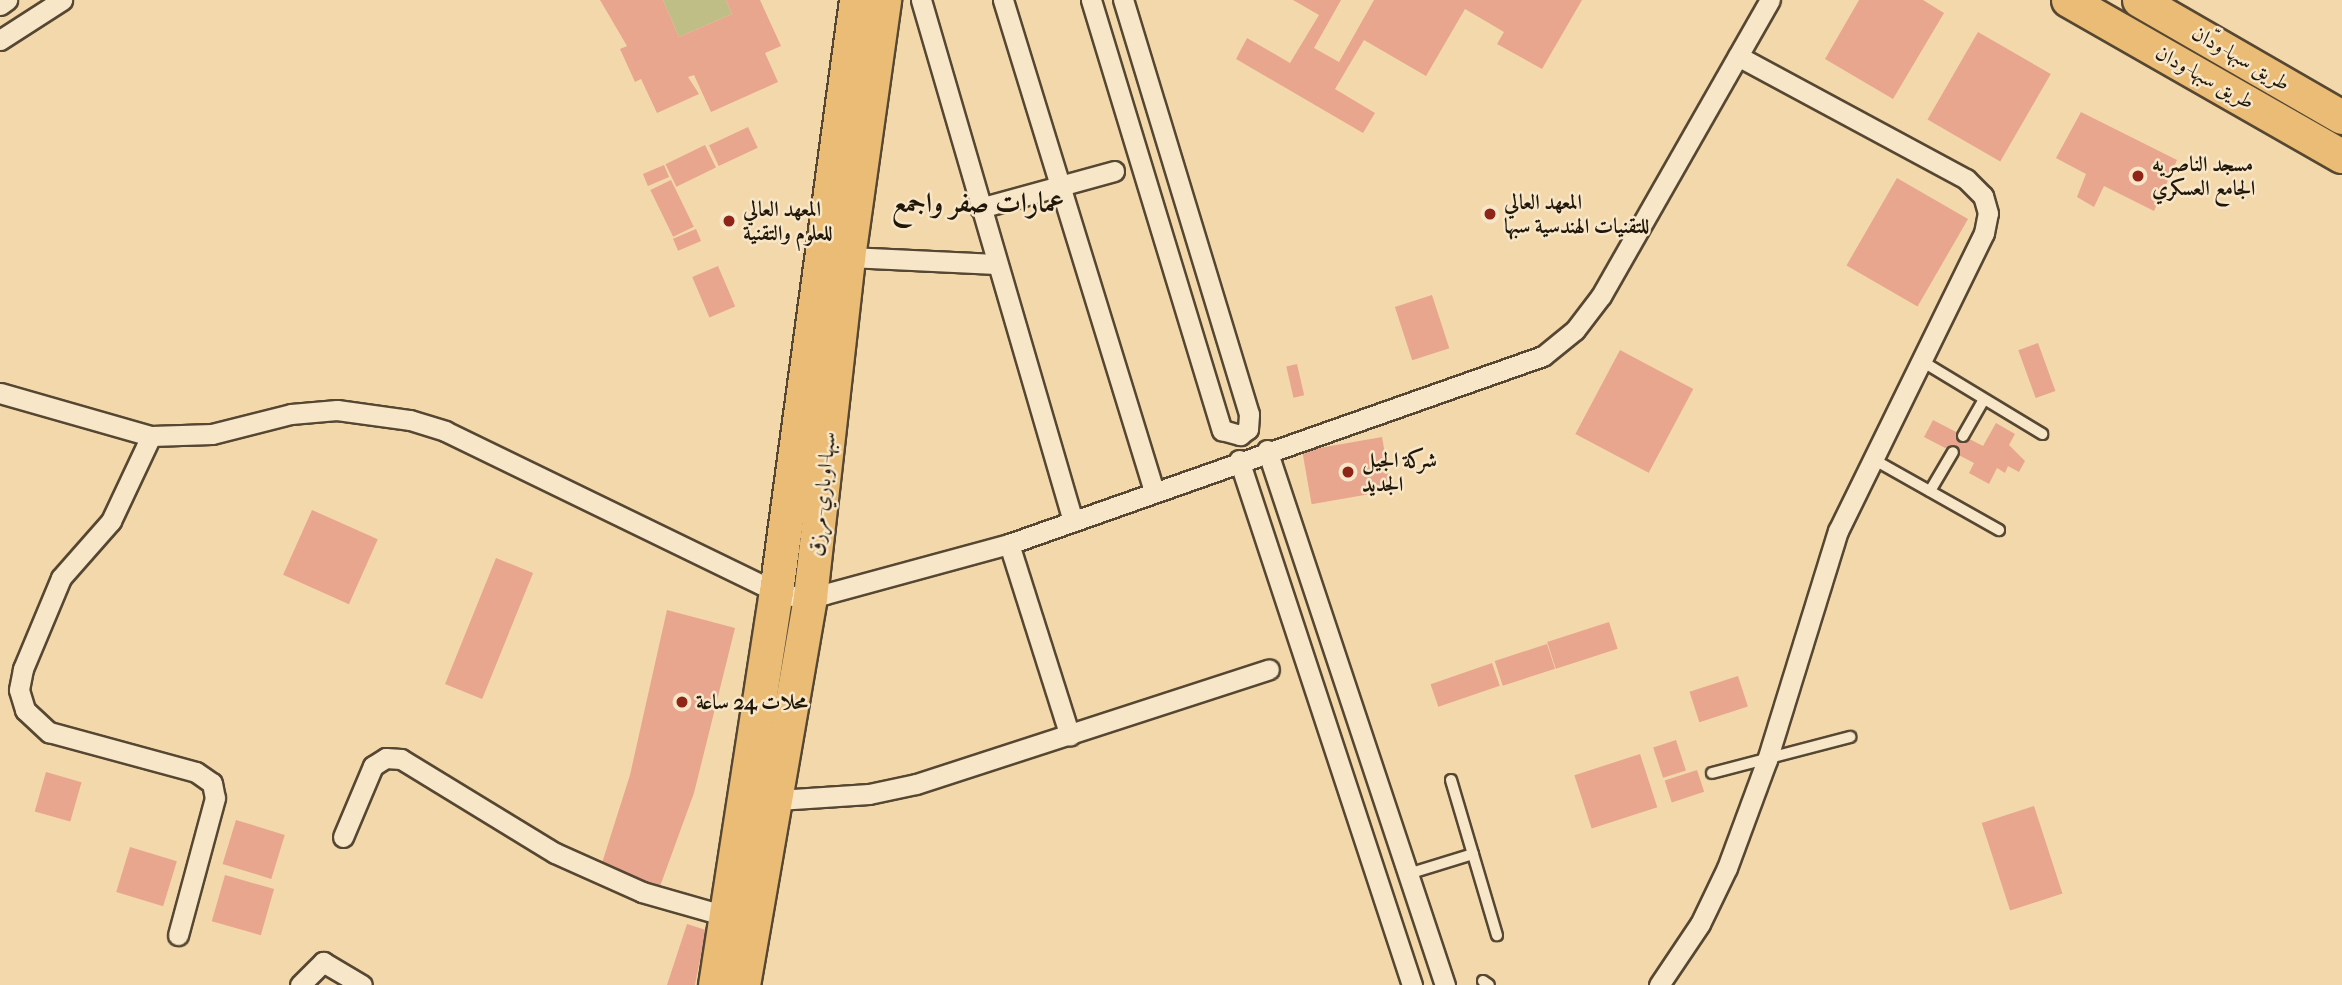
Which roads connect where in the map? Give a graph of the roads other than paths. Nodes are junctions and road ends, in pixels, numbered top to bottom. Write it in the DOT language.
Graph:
graph roads {
  1 [pos="7,0"];
  2 [pos="62,0"];
  3 [pos="856,0"];
  4 [pos="884,0"];
  5 [pos="921,0"];
  6 [pos="1003,0"];
  7 [pos="1091,0"];
  8 [pos="1123,0"];
  9 [pos="1770,0"];
  10 [pos="2068,0"];
  11 [pos="2140,0"];
  12 [pos="0,5"];
  13 [pos="0,40"];
  14 [pos="1738,56"];
  15 [pos="2278,79"];
  16 [pos="2262,109"];
  17 [pos="2342,117"];
  18 [pos="2342,156"];
  19 [pos="1173,158"];
  20 [pos="1141,166"];
  21 [pos="1114,171"];
  22 [pos="1064,185"];
  23 [pos="980,208"];
  24 [pos="848,257"];
  25 [pos="996,264"];
  26 [pos="1920,360"];
  27 [pos="0,393"];
  28 [pos="1983,401"];
  29 [pos="2042,434"];
  30 [pos="150,436"];
  31 [pos="1963,436"];
  32 [pos="1267,450"];
  33 [pos="1953,452"];
  34 [pos="1871,458"];
  35 [pos="1239,460"];
  36 [pos="1154,491"];
  37 [pos="1930,491"];
  38 [pos="1073,521"];
  39 [pos="1999,530"];
  40 [pos="1009,544"];
  41 [pos="776,592"];
  42 [pos="810,597"];
  43 [pos="1269,669"];
  44 [pos="1070,736"];
  45 [pos="1850,737"];
  46 [pos="1367,754"];
  47 [pos="1767,760"];
  48 [pos="1341,761"];
  49 [pos="1712,773"];
  50 [pos="1451,780"];
  51 [pos="778,800"];
  52 [pos="343,837"];
  53 [pos="1473,854"];
  54 [pos="1408,874"];
  55 [pos="1418,906"];
  56 [pos="1390,915"];
  57 [pos="726,916"];
  58 [pos="178,935"];
  59 [pos="1497,935"];
  60 [pos="300,985"];
  61 [pos="362,985"];
  62 [pos="715,985"];
  63 [pos="743,985"];
  64 [pos="1412,985"];
  65 [pos="1445,985"];
  66 [pos="1659,985"];
  1 -- 12 [label="street"];
  2 -- 13 [label="street"];
  3 -- 41 [label="highway, سبها-اوباري-مرزق"];
  4 -- 24 [label="highway, سبها-اوباري-مرزق"];
  5 -- 23 [label="street"];
  6 -- 22 [label="street"];
  7 -- 20 [label="street"];
  8 -- 19 [label="street"];
  9 -- 14 [label="street"];
  10 -- 16 [label="highway, طريق سبها-ودان"];
  11 -- 15 [label="highway, طريق سبها-ودّان"];
  14 -- 26 [label="street"];
  14 -- 32 [label="street"];
  15 -- 16 [label="highway"];
  15 -- 17 [label="highway, طريق سبها-ودّان"];
  16 -- 18 [label="highway, طريق سبها-ودان"];
  19 -- 20 [label="street"];
  19 -- 20 [label="street"];
  21 -- 22 [label="street"];
  22 -- 23 [label="street"];
  22 -- 36 [label="street"];
  23 -- 25 [label="street"];
  24 -- 25 [label="street"];
  24 -- 42 [label="highway, سبها-اوباري-مرزق"];
  25 -- 38 [label="street"];
  26 -- 28 [label="lane"];
  26 -- 34 [label="street"];
  27 -- 30 [label="street"];
  28 -- 29 [label="lane"];
  28 -- 31 [label="lane"];
  30 -- 41 [label="street"];
  30 -- 58 [label="street"];
  32 -- 35 [label="street"];
  32 -- 46 [label="street"];
  33 -- 37 [label="lane"];
  34 -- 37 [label="lane"];
  34 -- 47 [label="street"];
  35 -- 36 [label="street"];
  35 -- 48 [label="street"];
  36 -- 38 [label="street"];
  37 -- 39 [label="lane"];
  38 -- 40 [label="street"];
  40 -- 42 [label="street"];
  40 -- 44 [label="street"];
  41 -- 42 [label="street"];
  41 -- 57 [label="highway, سبها-اوباري-مرزق"];
  42 -- 51 [label="highway, سبها-اوباري-مرزق"];
  43 -- 44 [label="street"];
  44 -- 51 [label="street"];
  45 -- 47 [label="lane"];
  46 -- 48 [label="street"];
  46 -- 54 [label="street"];
  47 -- 49 [label="lane"];
  47 -- 66 [label="street"];
  48 -- 56 [label="street"];
  50 -- 53 [label="lane"];
  51 -- 63 [label="highway, سبها-اوباري-مرزق"];
  52 -- 57 [label="street"];
  53 -- 54 [label="lane"];
  53 -- 59 [label="lane"];
  54 -- 55 [label="street"];
  55 -- 56 [label="street"];
  55 -- 65 [label="street"];
  56 -- 64 [label="street"];
  57 -- 62 [label="highway, سبها-اوباري-مرزق"];
  60 -- 61 [label="street"];
}
